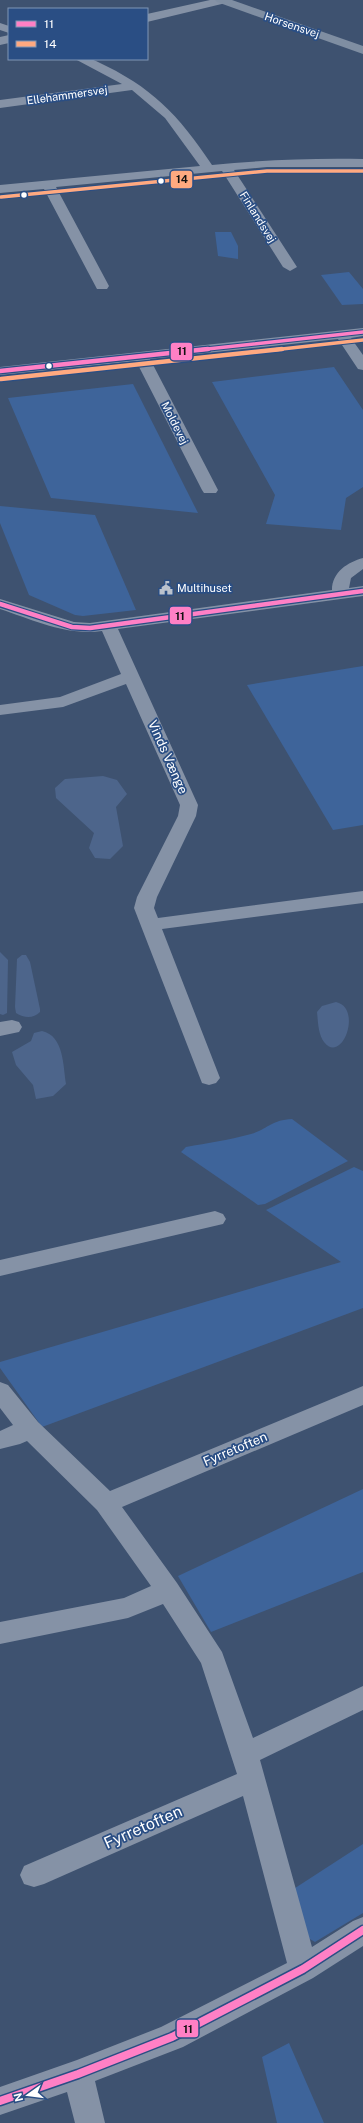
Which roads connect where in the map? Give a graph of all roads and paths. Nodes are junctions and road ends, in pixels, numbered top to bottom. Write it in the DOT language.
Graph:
graph roads {
  1 [pos="194,0"];
  2 [pos="224,0"];
  3 [pos="236,0"];
  4 [pos="248,0"];
  5 [pos="148,10"];
  6 [pos="148,18"];
  7 [pos="363,41"];
  8 [pos="363,50"];
  9 [pos="83,60"];
  10 [pos="134,86"];
  11 [pos="0,104"];
  12 [pos="363,164"];
  13 [pos="226,167"];
  14 [pos="208,168"];
  15 [pos="48,184"];
  16 [pos="0,188"];
  17 [pos="290,267"];
  18 [pos="102,286"];
  19 [pos="363,332"];
  20 [pos="342,334"];
  21 [pos="141,356"];
  22 [pos="363,366"];
  23 [pos="0,371"];
  24 [pos="210,490"];
  25 [pos="363,563"];
  26 [pos="363,592"];
  27 [pos="341,594"];
  28 [pos="0,604"];
  29 [pos="108,626"];
  30 [pos="132,676"];
  31 [pos="2,710"];
  32 [pos="363,897"];
  33 [pos="151,925"];
  34 [pos="209,1078"];
  35 [pos="215,1219"];
  36 [pos="0,1268"];
  37 [pos="0,1391"];
  38 [pos="363,1395"];
  39 [pos="29,1428"];
  40 [pos="0,1440"];
  41 [pos="106,1503"];
  42 [pos="168,1590"];
  43 [pos="0,1633"];
  44 [pos="363,1696"];
  45 [pos="248,1767"];
  46 [pos="34,1874"];
  47 [pos="363,1930"];
  48 [pos="303,1969"];
  49 [pos="78,2074"];
  50 [pos="0,2101"];
  51 [pos="90,2123"];
  1 -- 5 [label="street"];
  2 -- 6 [label="street"];
  2 -- 8 [label="main road, Horsensvej"];
  3 -- 7 [label="main road"];
  4 -- 7 [label="main road, Horsensvej"];
  9 -- 10 [label="street, Ellehammersvej"];
  10 -- 11 [label="street, Ellehammersvej"];
  10 -- 14 [label="street, Ellehammersvej"];
  12 -- 13 [label="street"];
  13 -- 14 [label="street"];
  13 -- 17 [label="street, Finlandsvej"];
  14 -- 15 [label="street"];
  15 -- 16 [label="street"];
  15 -- 18 [label="street"];
  19 -- 20 [label="street"];
  20 -- 21 [label="street"];
  20 -- 22 [label="street"];
  21 -- 23 [label="street"];
  21 -- 24 [label="street, Moldevej"];
  25 -- 27 [label="street"];
  26 -- 27 [label="street"];
  27 -- 29 [label="street"];
  28 -- 29 [label="street"];
  29 -- 30 [label="street, Vinds Vænge"];
  30 -- 31 [label="street"];
  30 -- 33 [label="street, Vinds Vænge"];
  32 -- 33 [label="street"];
  33 -- 34 [label="street, Vinds Vænge"];
  35 -- 36 [label="street"];
  37 -- 39 [label="street"];
  38 -- 41 [label="street, Fyrretoften"];
  39 -- 40 [label="street"];
  39 -- 41 [label="street"];
  41 -- 42 [label="street"];
  42 -- 43 [label="street"];
  42 -- 45 [label="street"];
  44 -- 45 [label="street, Fyrretoften"];
  45 -- 46 [label="street, Fyrretoften"];
  45 -- 48 [label="street"];
  47 -- 48 [label="street"];
  48 -- 49 [label="street"];
  49 -- 50 [label="street"];
  49 -- 51 [label="street"];
}
